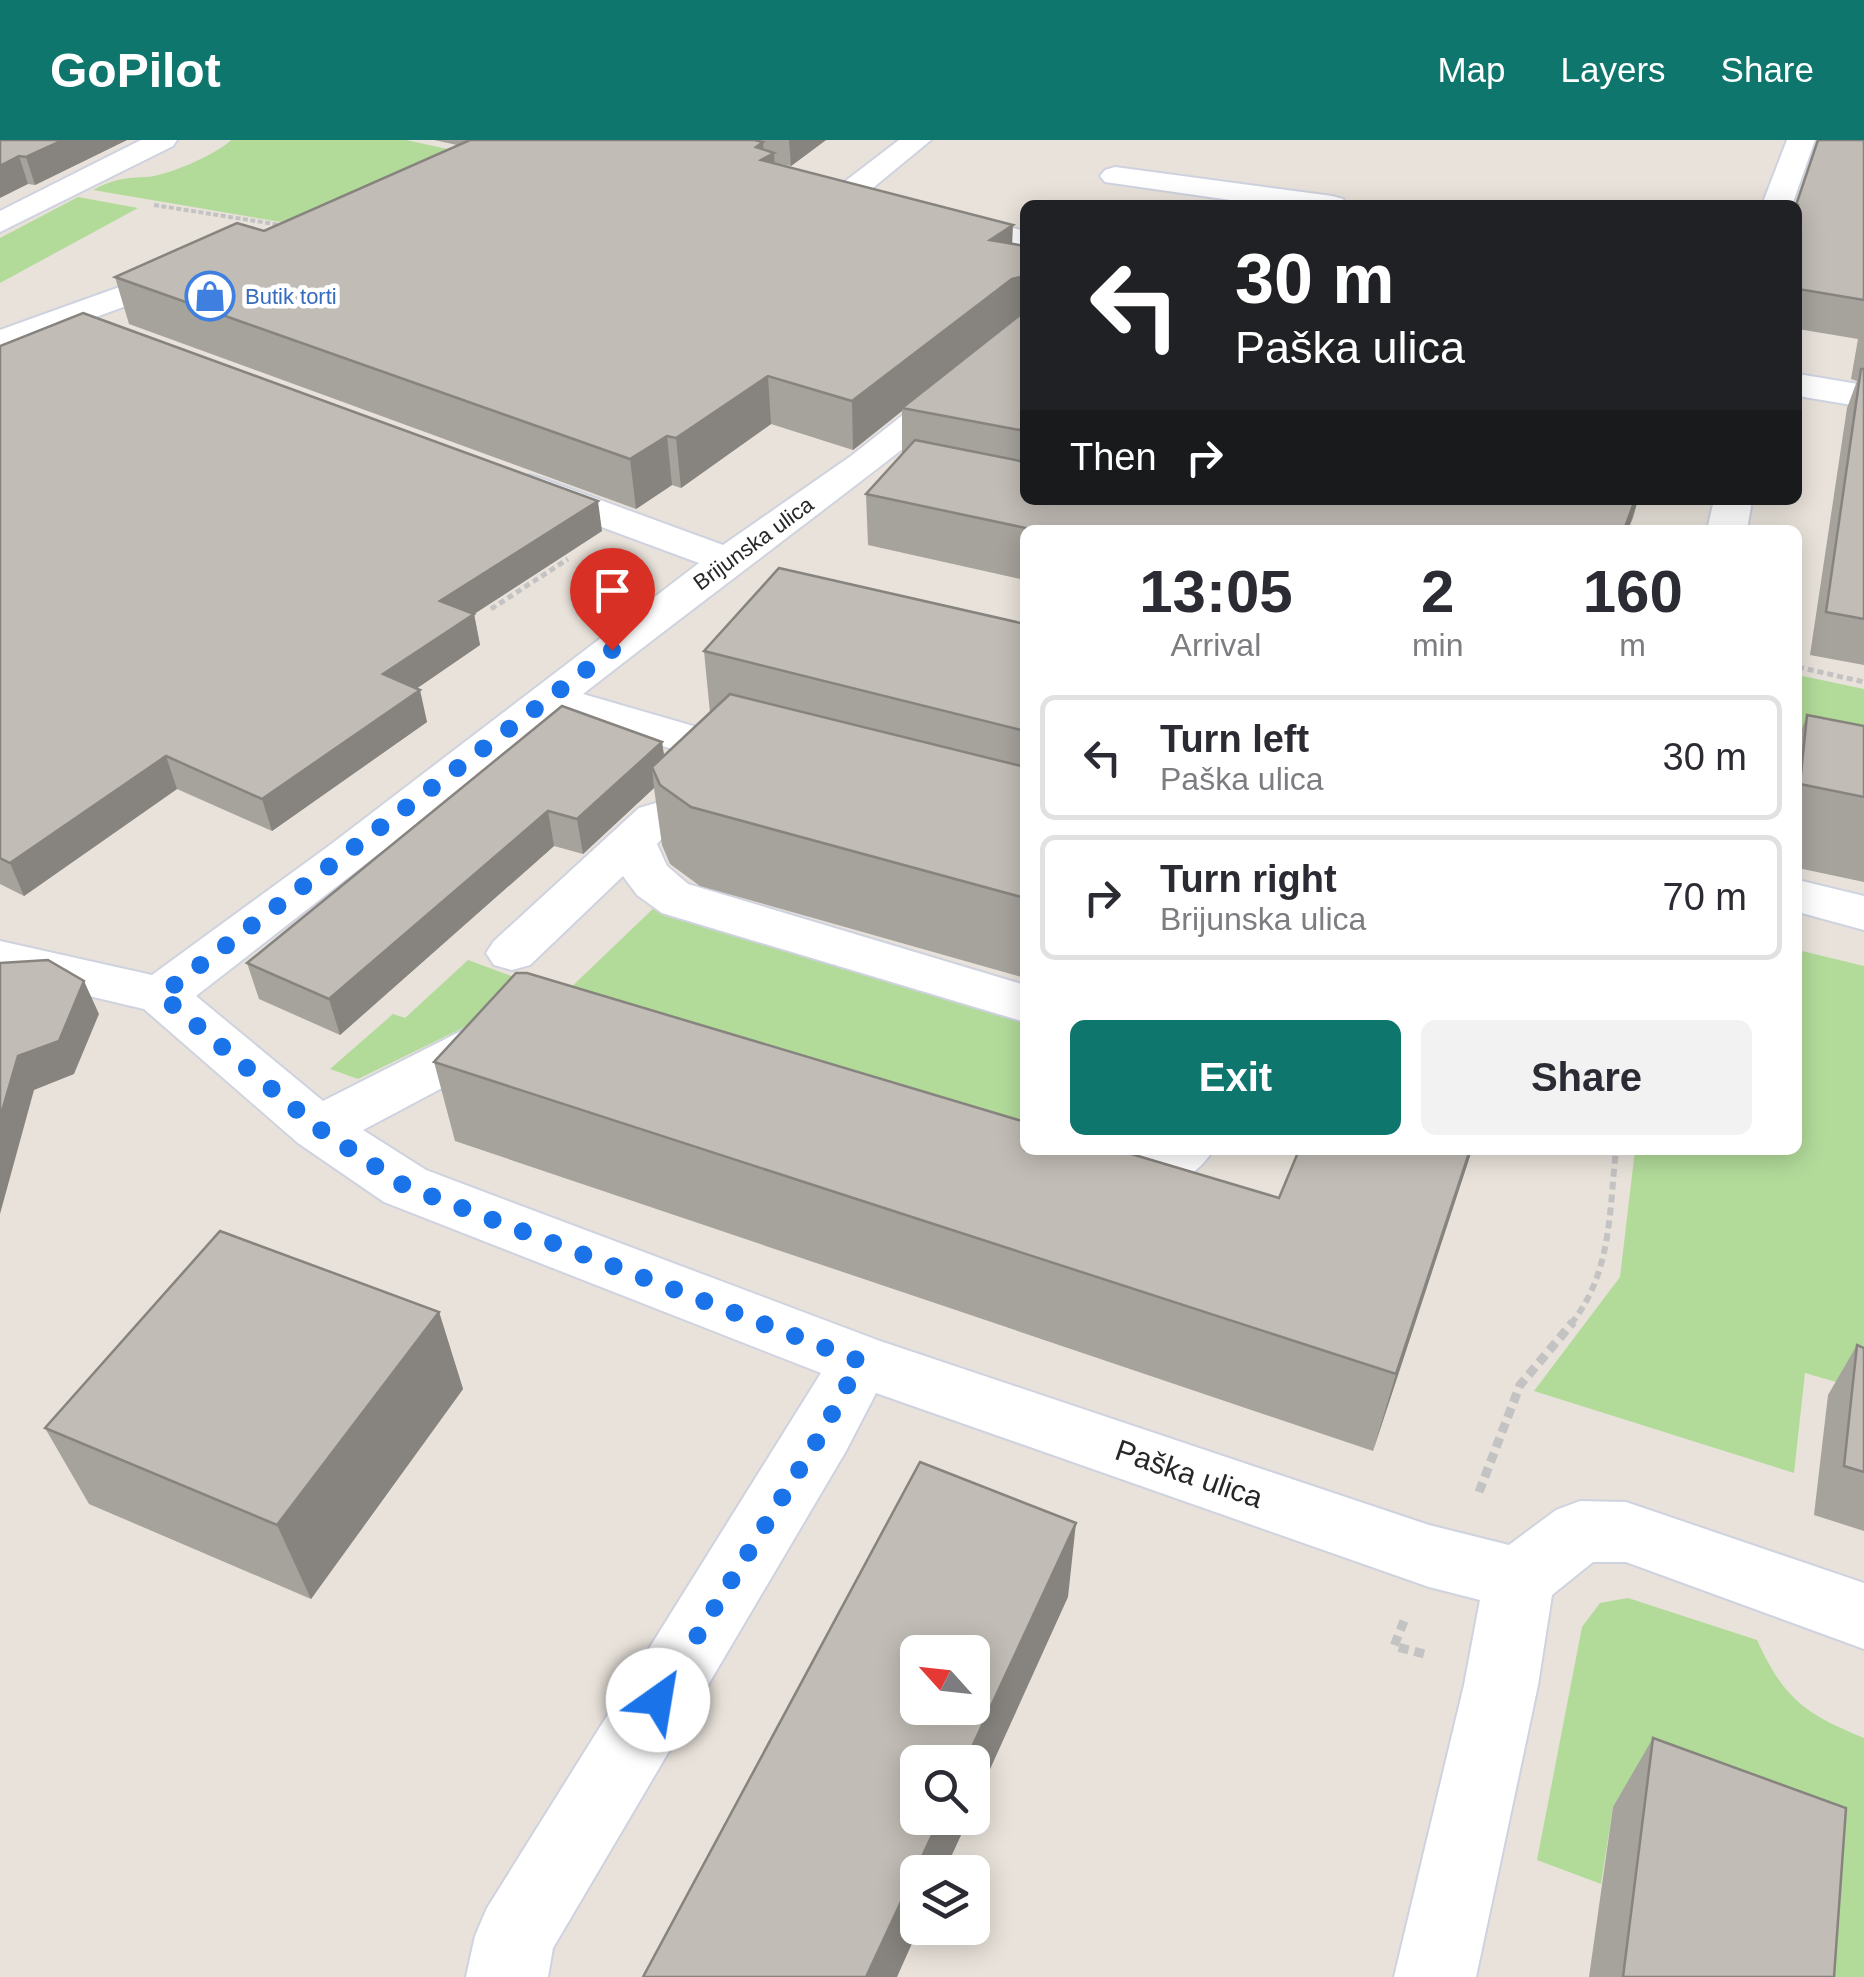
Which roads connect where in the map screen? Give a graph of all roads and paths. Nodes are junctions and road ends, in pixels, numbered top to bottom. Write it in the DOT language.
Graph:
graph roads {
  1 [pos="163,140"];
  2 [pos="917,140"];
  3 [pos="1801,140"];
  4 [pos="1136,152"];
  5 [pos="812,186"];
  6 [pos="66,189"];
  7 [pos="846,195"];
  8 [pos="1269,200"];
  9 [pos="1779,200"];
  10 [pos="882,204"];
  11 [pos="918,214"];
  12 [pos="0,223"];
  13 [pos="281,225"];
  14 [pos="1020,240"];
  15 [pos="217,262"];
  16 [pos="67,316"];
  17 [pos="124,338"];
  18 [pos="1020,340"];
  19 [pos="0,342"];
  20 [pos="1802,386"];
  21 [pos="1864,396"];
  22 [pos="864,464"];
  23 [pos="488,472"];
  24 [pos="910,473"];
  25 [pos="623,522"];
  26 [pos="728,560"];
  27 [pos="491,609"];
  28 [pos="1802,669"];
  29 [pos="1864,682"];
  30 [pos="549,698"];
  31 [pos="727,751"];
  32 [pos="802,770"];
  33 [pos="632,842"];
  34 [pos="1802,897"];
  35 [pos="1864,913"];
  36 [pos="512,952"];
  37 [pos="0,958"];
  38 [pos="161,995"];
  39 [pos="1020,1003"];
  40 [pos="547,1030"];
  41 [pos="318,1128"];
  42 [pos="1059,1155"];
  43 [pos="1176,1155"];
  44 [pos="1615,1155"];
  45 [pos="860,1361"];
  46 [pos="1476,1496"];
  47 [pos="1519,1579"];
  48 [pos="1407,1613"];
  49 [pos="1864,1616"];
  50 [pos="1437,1658"];
  51 [pos="511,1956"];
  52 [pos="1435,1977"];
  1 -- 6 [label="street"];
  2 -- 7 [label="street"];
  3 -- 9 [label="street"];
  4 -- 8 [label="street"];
  5 -- 7 [label="street"];
  6 -- 12 [label="street"];
  6 -- 13 [label="path"];
  7 -- 10 [label="street"];
  11 -- 14 [label="street"];
  15 -- 16 [label="street"];
  16 -- 17 [label="street"];
  16 -- 19 [label="street"];
  18 -- 22 [label="street, Brijunska ulica"];
  20 -- 21 [label="street"];
  22 -- 24 [label="street"];
  22 -- 26 [label="street, Brijunska ulica"];
  23 -- 25 [label="street"];
  25 -- 26 [label="street"];
  25 -- 27 [label="path"];
  26 -- 30 [label="street, Brijunska ulica"];
  28 -- 29 [label="path"];
  30 -- 31 [label="street"];
  30 -- 38 [label="street, Brijunska ulica"];
  31 -- 32 [label="street"];
  31 -- 33 [label="street"];
  33 -- 36 [label="street"];
  33 -- 39 [label="street"];
  34 -- 35 [label="street"];
  37 -- 38 [label="street, Paška ulica"];
  38 -- 41 [label="street, Paška ulica"];
  40 -- 41 [label="street"];
  41 -- 45 [label="street, Paška ulica"];
  42 -- 43 [label="street"];
  44 -- 46 [label="path"];
  45 -- 47 [label="street, Paška ulica"];
  45 -- 51 [label="street"];
  47 -- 49 [label="street"];
  47 -- 52 [label="street"];
  48 -- 50 [label="path"];
}
